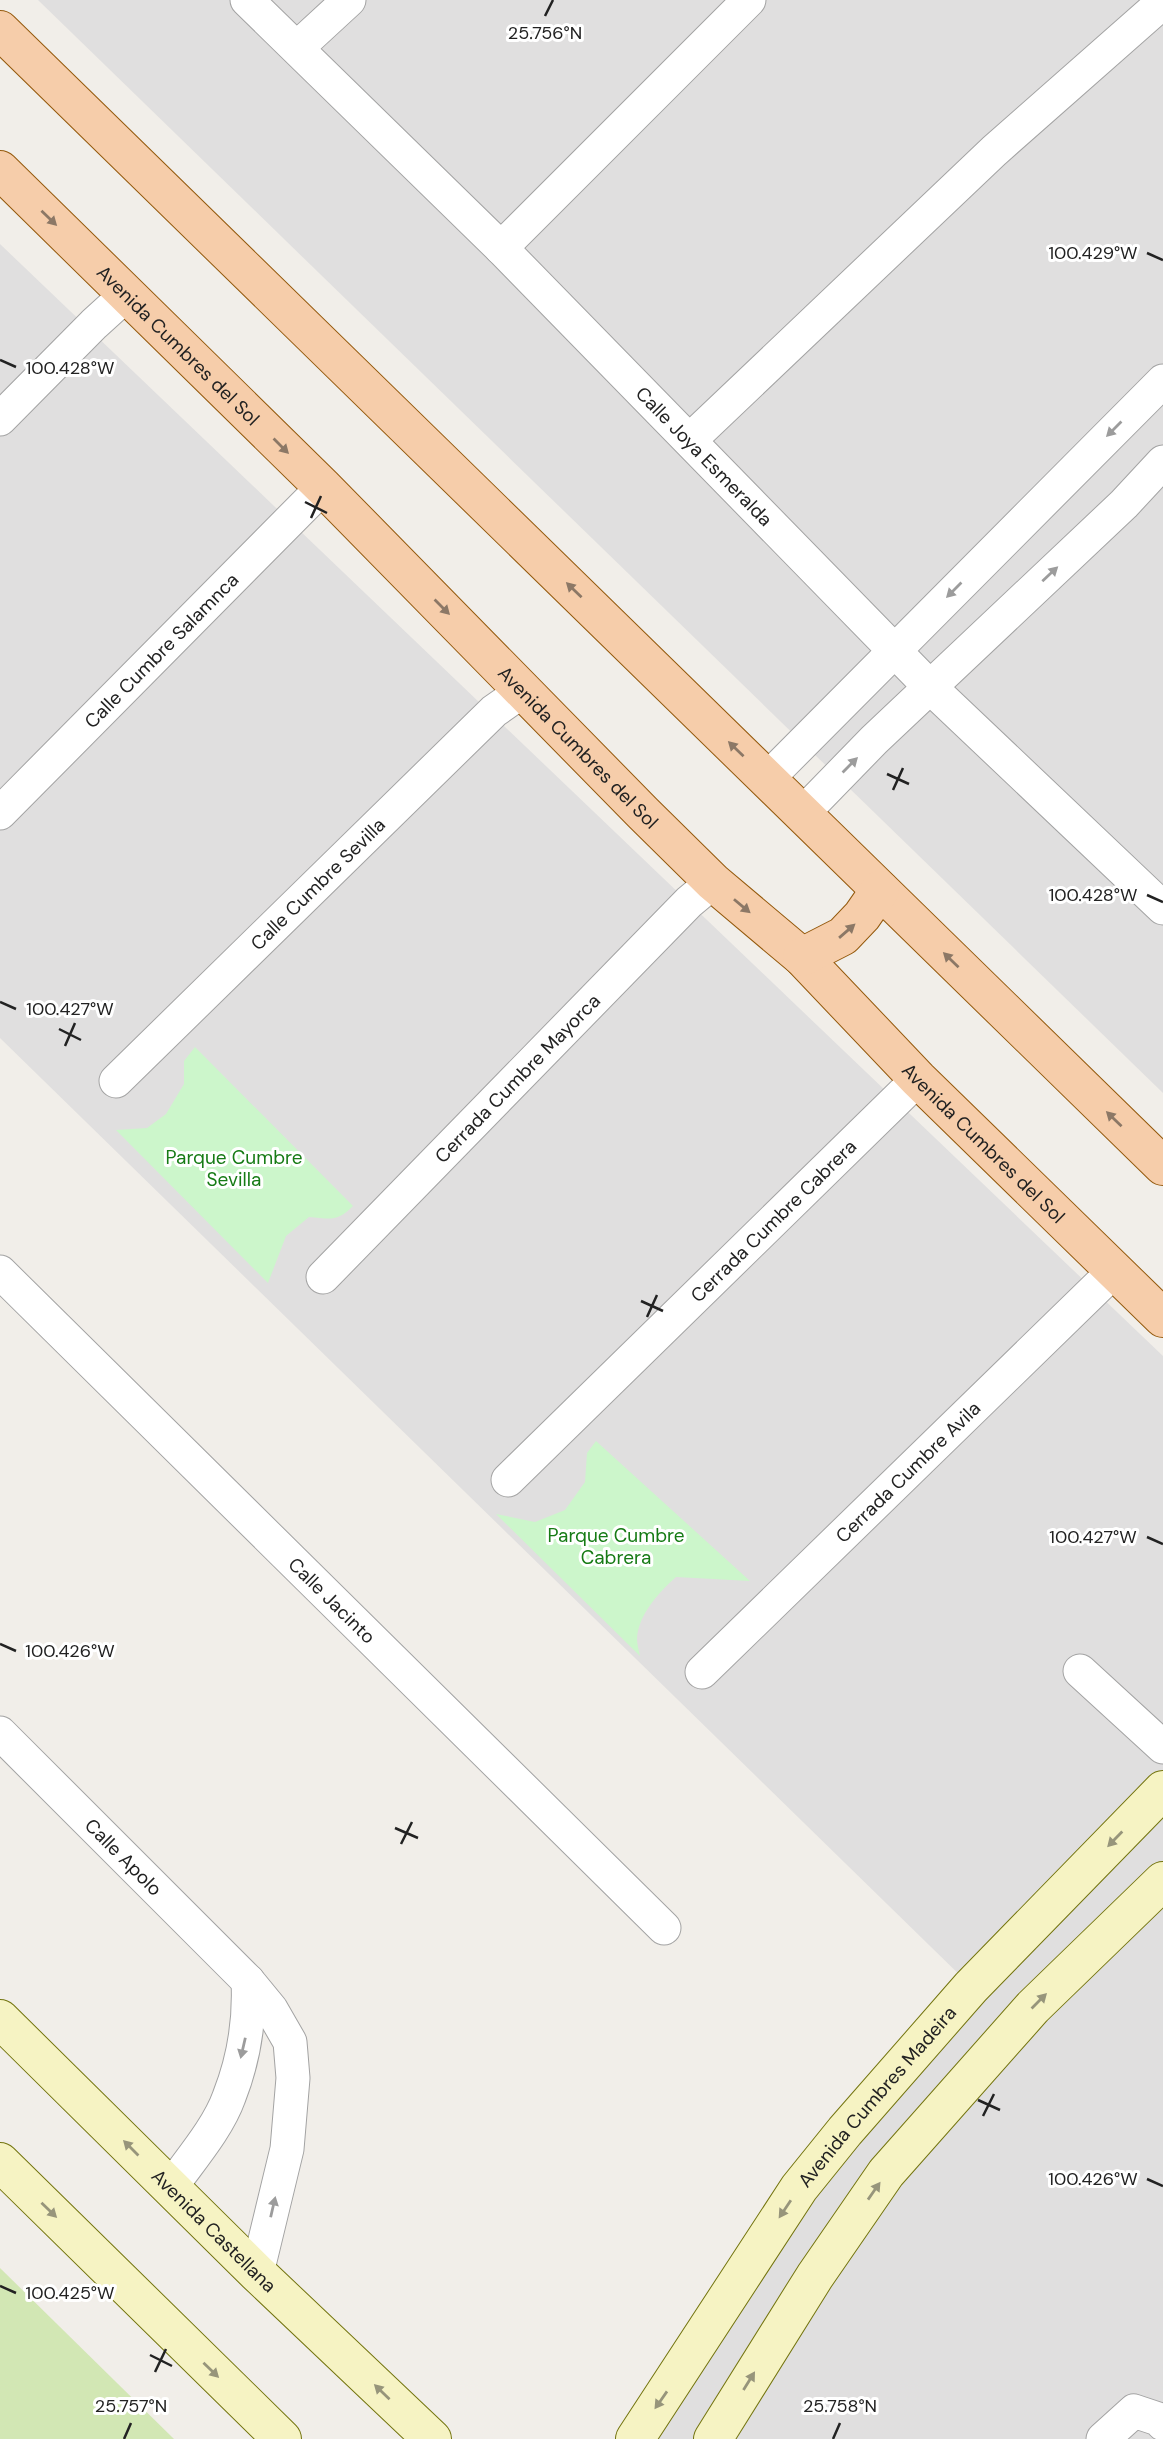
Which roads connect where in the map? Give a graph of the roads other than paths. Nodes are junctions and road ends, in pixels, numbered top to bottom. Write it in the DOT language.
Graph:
graph roads {
  1 [pos="247,0"];
  2 [pos="349,0"];
  3 [pos="749,0"];
  4 [pos="1163,2"];
  5 [pos="0,30"];
  6 [pos="298,47"];
  7 [pos="0,170"];
  8 [pos="501,248"];
  9 [pos="127,294"];
  10 [pos="1163,381"];
  11 [pos="0,419"];
  12 [pos="690,440"];
  13 [pos="1163,462"];
  14 [pos="323,487"];
  15 [pos="894,650"];
  16 [pos="930,687"];
  17 [pos="524,690"];
  18 [pos="767,779"];
  19 [pos="0,813"];
  20 [pos="802,814"];
  21 [pos="713,882"];
  22 [pos="880,890"];
  23 [pos="1163,908"];
  24 [pos="802,957"];
  25 [pos="918,1079"];
  26 [pos="116,1082"];
  27 [pos="1163,1166"];
  28 [pos="1114,1271"];
  29 [pos="0,1272"];
  30 [pos="323,1277"];
  31 [pos="1163,1318"];
  32 [pos="508,1480"];
  33 [pos="1080,1671"];
  34 [pos="702,1672"];
  35 [pos="0,1733"];
  36 [pos="1163,1747"];
  37 [pos="1163,1790"];
  38 [pos="1163,1881"];
  39 [pos="664,1927"];
  40 [pos="248,1981"];
  41 [pos="971,1987"];
  42 [pos="0,2019"];
  43 [pos="1010,2032"];
  44 [pos="0,2162"];
  45 [pos="170,2187"];
  46 [pos="257,2273"];
  47 [pos="1148,2417"];
  48 [pos="282,2439"];
  49 [pos="432,2439"];
  50 [pos="635,2439"];
  51 [pos="713,2439"];
  52 [pos="1103,2439"];
  1 -- 6 [label="street, Calle Joya Esmeralda"];
  2 -- 6 [label="street"];
  3 -- 8 [label="street"];
  4 -- 12 [label="street"];
  18 -- 5 [label="main road, one-way"];
  6 -- 8 [label="street, Calle Joya Esmeralda"];
  7 -- 9 [label="main road, Avenida Cumbres del Sol, one-way"];
  8 -- 12 [label="street, Calle Joya Esmeralda"];
  9 -- 11 [label="street"];
  9 -- 14 [label="main road, Avenida Cumbres del Sol, one-way"];
  10 -- 15 [label="street, one-way"];
  12 -- 15 [label="street, Calle Joya Esmeralda"];
  16 -- 13 [label="street, one-way"];
  14 -- 17 [label="main road, Avenida Cumbres del Sol, one-way"];
  14 -- 19 [label="street, Calle Cumbre Salamnca"];
  15 -- 16 [label="street, Calle Joya Esmeralda"];
  15 -- 18 [label="street"];
  20 -- 16 [label="street, one-way"];
  16 -- 23 [label="street, Calle Joya Esmeralda"];
  17 -- 21 [label="main road, Avenida Cumbres del Sol"];
  17 -- 26 [label="street, Calle Cumbre Sevilla"];
  18 -- 20 [label="main road"];
  20 -- 22 [label="main road"];
  21 -- 24 [label="main road, Avenida Cumbres del Sol, one-way"];
  21 -- 30 [label="street, Cerrada Cumbre Mayorca"];
  24 -- 22 [label="main road, one-way"];
  27 -- 22 [label="main road, one-way"];
  24 -- 25 [label="main road, Avenida Cumbres del Sol"];
  25 -- 28 [label="main road, Avenida Cumbres del Sol"];
  25 -- 32 [label="street, Cerrada Cumbre Cabrera"];
  28 -- 31 [label="main road, Avenida Cumbres del Sol"];
  28 -- 34 [label="street, Cerrada Cumbre Avila"];
  29 -- 39 [label="street, Calle Jacinto"];
  33 -- 36 [label="street"];
  35 -- 40 [label="street, Calle Apolo"];
  37 -- 41 [label="street, Avenida Cumbres Madeira, one-way"];
  43 -- 38 [label="street, one-way"];
  40 -- 45 [label="street, one-way"];
  46 -- 40 [label="street, Calle Apolo, one-way"];
  41 -- 43 [label="street"];
  41 -- 50 [label="street, Avenida Cumbres Madeira, one-way"];
  45 -- 42 [label="street, Avenida Castellana, one-way"];
  51 -- 43 [label="street, one-way"];
  44 -- 48 [label="street, one-way"];
  45 -- 46 [label="street, Avenida Castellana"];
  49 -- 46 [label="street, Avenida Castellana, one-way"];
  47 -- 52 [label="street"];
}
